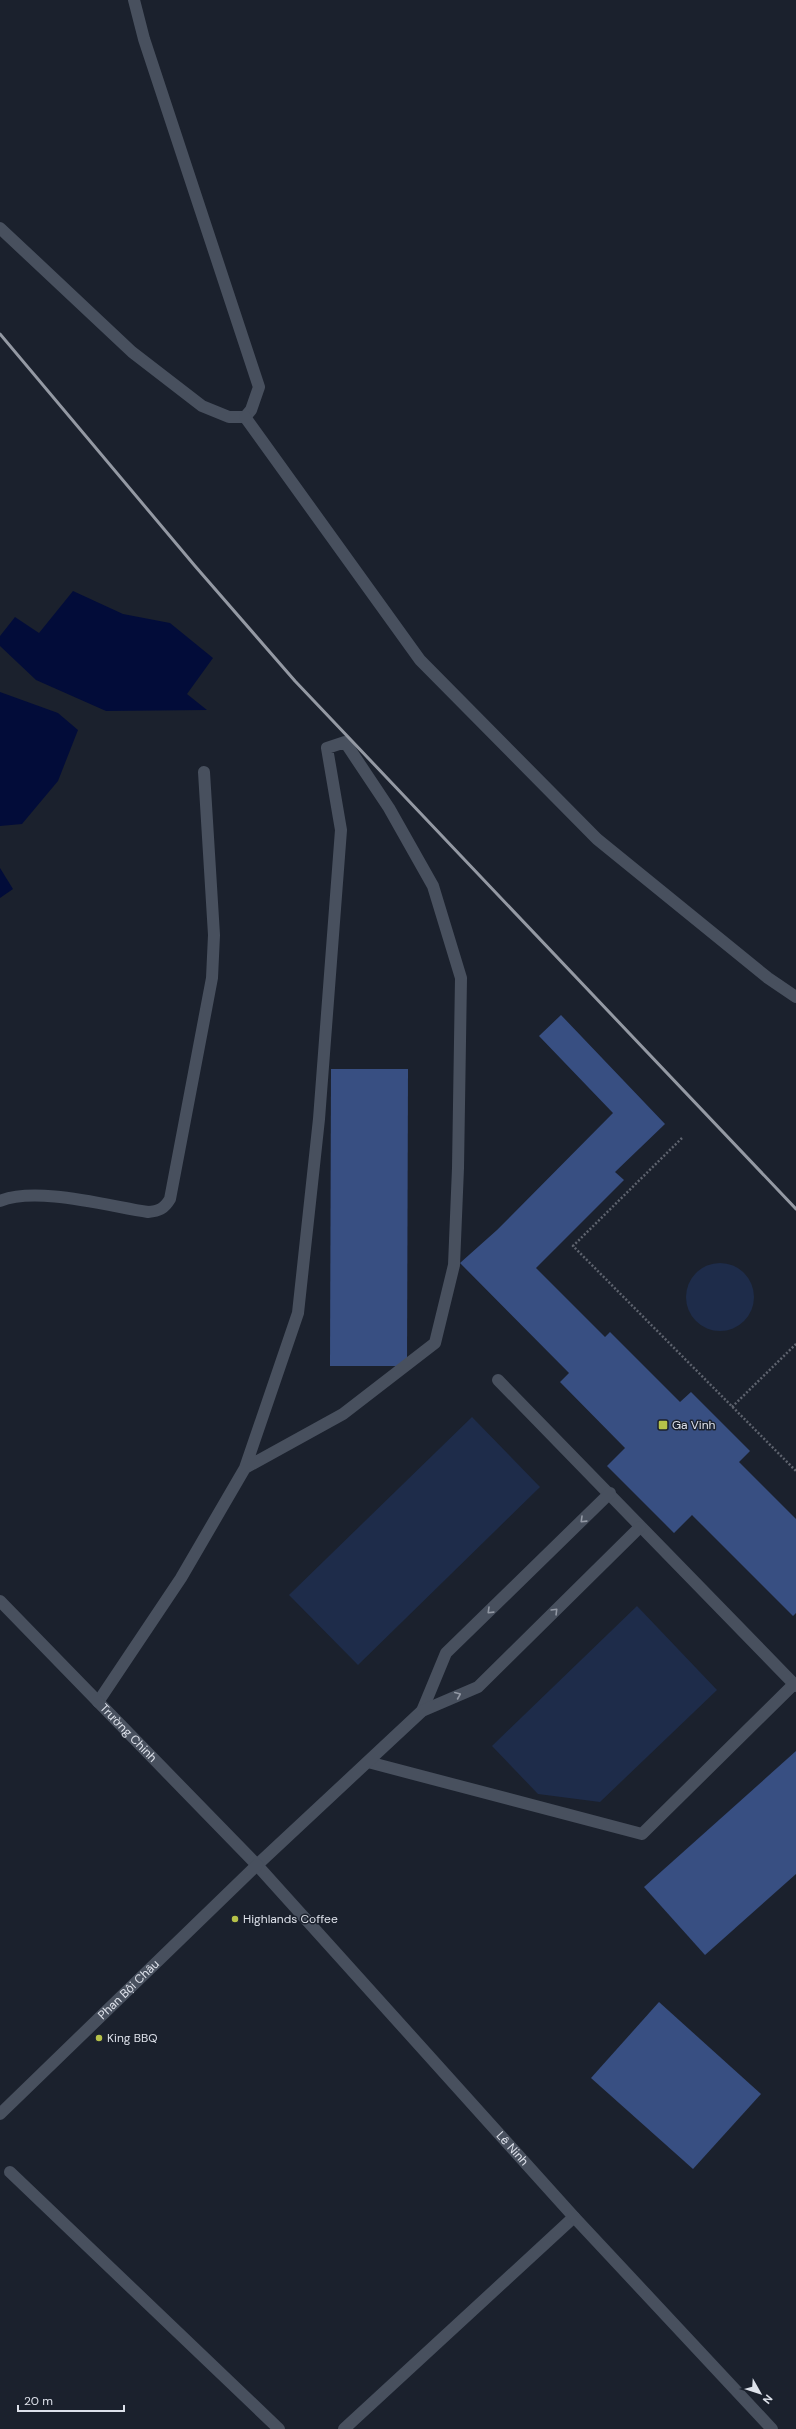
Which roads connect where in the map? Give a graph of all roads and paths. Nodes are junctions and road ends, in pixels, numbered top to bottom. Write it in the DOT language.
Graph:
graph roads {
  1 [pos="134,0"];
  2 [pos="0,228"];
  3 [pos="245,417"];
  4 [pos="204,772"];
  5 [pos="796,997"];
  6 [pos="682,1138"];
  7 [pos="0,1201"];
  8 [pos="796,1344"];
  9 [pos="498,1380"];
  10 [pos="732,1407"];
  11 [pos="245,1468"];
  12 [pos="796,1471"];
  13 [pos="610,1493"];
  14 [pos="640,1527"];
  15 [pos="0,1601"];
  16 [pos="795,1685"];
  17 [pos="98,1702"];
  18 [pos="422,1711"];
  19 [pos="368,1762"];
  20 [pos="257,1865"];
  21 [pos="0,2114"];
  22 [pos="10,2172"];
  23 [pos="574,2217"];
  24 [pos="280,2429"];
  25 [pos="344,2429"];
  26 [pos="772,2429"];
  1 -- 3 [label="street"];
  2 -- 3 [label="street"];
  3 -- 5 [label="street"];
  4 -- 7 [label="street"];
  6 -- 10 [label="path"];
  8 -- 10 [label="path"];
  9 -- 13 [label="street"];
  10 -- 12 [label="path"];
  11 -- 11 [label="street"];
  11 -- 17 [label="street"];
  13 -- 14 [label="street"];
  13 -- 18 [label="street, one-way"];
  14 -- 16 [label="street"];
  18 -- 14 [label="street, one-way"];
  15 -- 17 [label="street, Trường Chinh"];
  16 -- 19 [label="street"];
  17 -- 20 [label="street, Trường Chinh"];
  18 -- 19 [label="street, Phan Bội Châu"];
  19 -- 20 [label="street, Phan Bội Châu"];
  20 -- 21 [label="street, Phan Bội Châu"];
  20 -- 23 [label="street, Lê Ninh"];
  22 -- 24 [label="street"];
  23 -- 25 [label="street"];
  23 -- 26 [label="street, Lê Ninh"];
}
